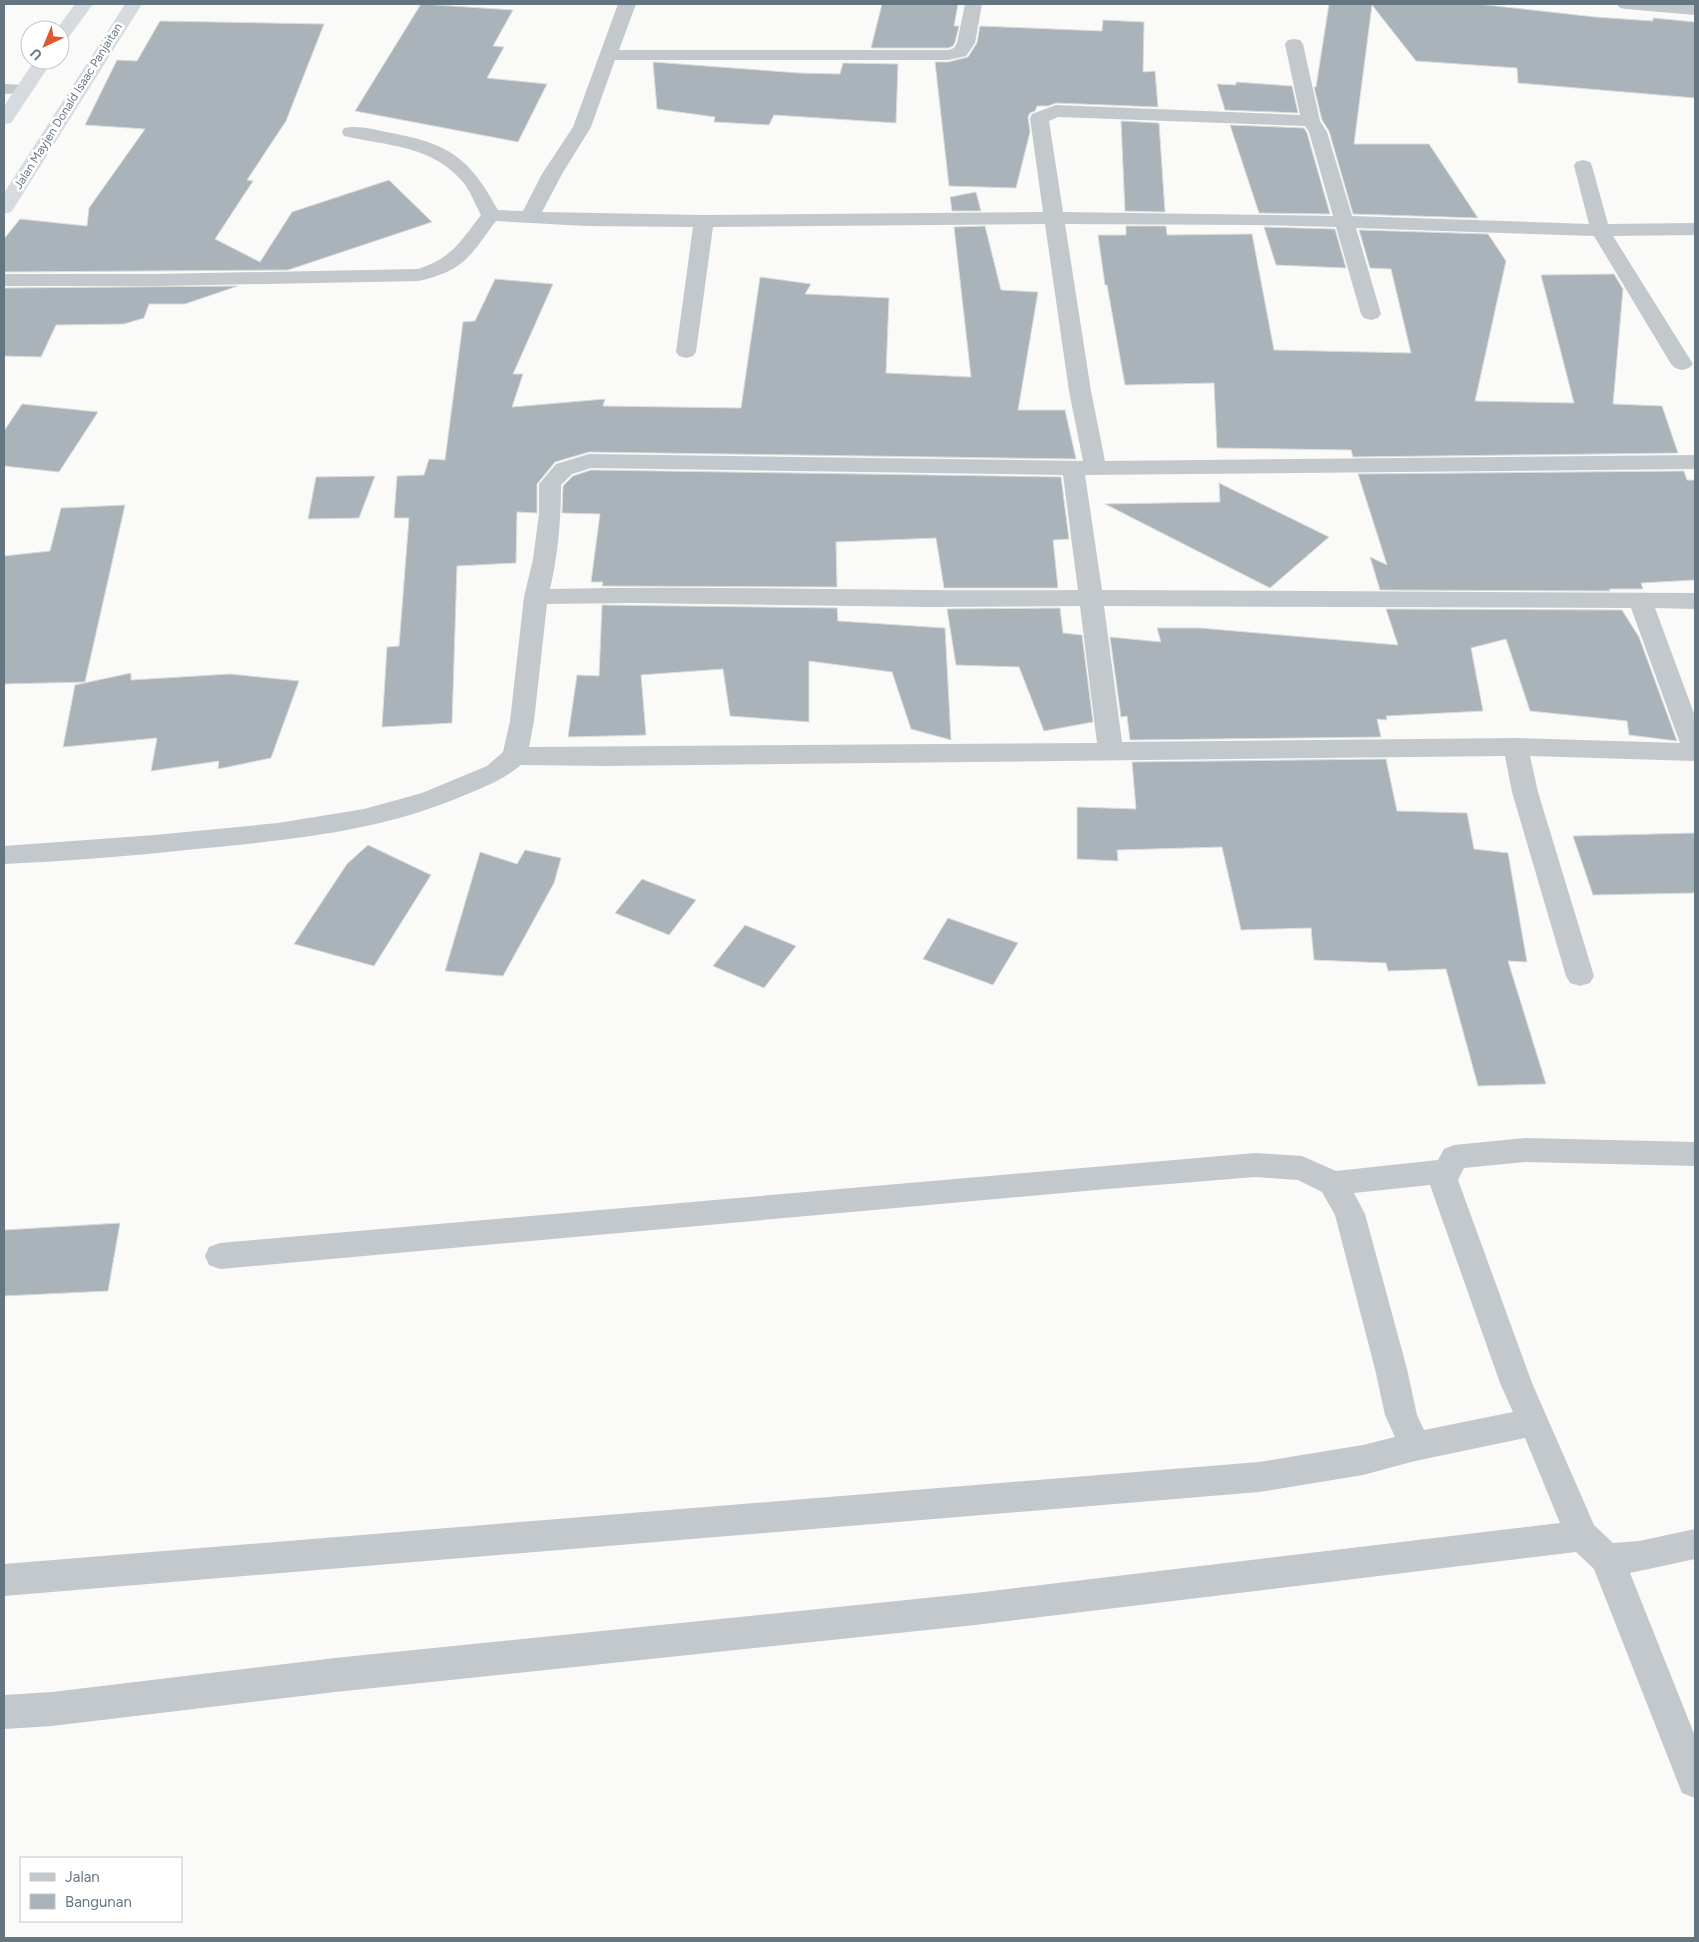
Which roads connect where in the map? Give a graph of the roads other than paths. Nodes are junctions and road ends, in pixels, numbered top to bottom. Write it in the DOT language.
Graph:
graph roads {
  1 [pos="84,4"];
  2 [pos="133,4"];
  3 [pos="627,4"];
  4 [pos="974,4"];
  5 [pos="1626,4"];
  6 [pos="1695,10"];
  7 [pos="70,23"];
  8 [pos="1294,44"];
  9 [pos="608,55"];
  10 [pos="36,70"];
  11 [pos="4,89"];
  12 [pos="22,89"];
  13 [pos="4,119"];
  14 [pos="1311,121"];
  15 [pos="350,132"];
  16 [pos="1583,166"];
  17 [pos="4,208"];
  18 [pos="491,215"];
  19 [pos="530,216"];
  20 [pos="1056,218"];
  21 [pos="704,221"];
  22 [pos="1343,221"];
  23 [pos="1695,229"];
  24 [pos="1600,230"];
  25 [pos="4,280"];
  26 [pos="1371,314"];
  27 [pos="686,352"];
  28 [pos="1682,364"];
  29 [pos="1695,462"];
  30 [pos="1084,467"];
  31 [pos="536,597"];
  32 [pos="1092,598"];
  33 [pos="1695,601"];
  34 [pos="1641,602"];
  35 [pos="1516,747"];
  36 [pos="1110,750"];
  37 [pos="1695,751"];
  38 [pos="515,756"];
  39 [pos="4,855"];
  40 [pos="1580,976"];
  41 [pos="1695,1154"];
  42 [pos="1447,1171"];
  43 [pos="1333,1182"];
  44 [pos="220,1256"];
  45 [pos="1534,1422"];
  46 [pos="1415,1446"];
  47 [pos="1582,1536"];
  48 [pos="1695,1544"];
  49 [pos="1607,1559"];
  50 [pos="4,1580"];
  51 [pos="4,1712"];
  52 [pos="1695,1780"];
  1 -- 7 [label="highway"];
  2 -- 17 [label="highway, Jalan Mayjen Donald Isaac Panjaitan"];
  3 -- 9 [label="street"];
  4 -- 9 [label="street"];
  5 -- 6 [label="street"];
  8 -- 14 [label="street"];
  9 -- 19 [label="street"];
  10 -- 12 [label="highway"];
  11 -- 12 [label="street"];
  12 -- 13 [label="highway"];
  14 -- 20 [label="street"];
  14 -- 22 [label="street"];
  15 -- 18 [label="street"];
  16 -- 24 [label="street"];
  18 -- 19 [label="street"];
  18 -- 25 [label="street"];
  19 -- 21 [label="street"];
  20 -- 21 [label="street"];
  20 -- 22 [label="street"];
  20 -- 30 [label="street"];
  21 -- 27 [label="street"];
  22 -- 24 [label="street"];
  22 -- 26 [label="street"];
  23 -- 24 [label="street"];
  24 -- 28 [label="street"];
  29 -- 30 [label="street"];
  30 -- 31 [label="street"];
  30 -- 32 [label="street"];
  31 -- 32 [label="street"];
  31 -- 38 [label="street"];
  32 -- 34 [label="street"];
  32 -- 36 [label="street"];
  33 -- 34 [label="street"];
  34 -- 37 [label="street"];
  35 -- 36 [label="street"];
  35 -- 37 [label="street"];
  35 -- 40 [label="street"];
  36 -- 38 [label="street"];
  38 -- 39 [label="street"];
  41 -- 42 [label="street"];
  42 -- 43 [label="street"];
  42 -- 45 [label="street"];
  43 -- 44 [label="street"];
  43 -- 46 [label="street"];
  45 -- 46 [label="street"];
  45 -- 47 [label="street"];
  46 -- 50 [label="street"];
  47 -- 49 [label="street"];
  47 -- 51 [label="street"];
  48 -- 49 [label="street"];
  49 -- 52 [label="street"];
}
